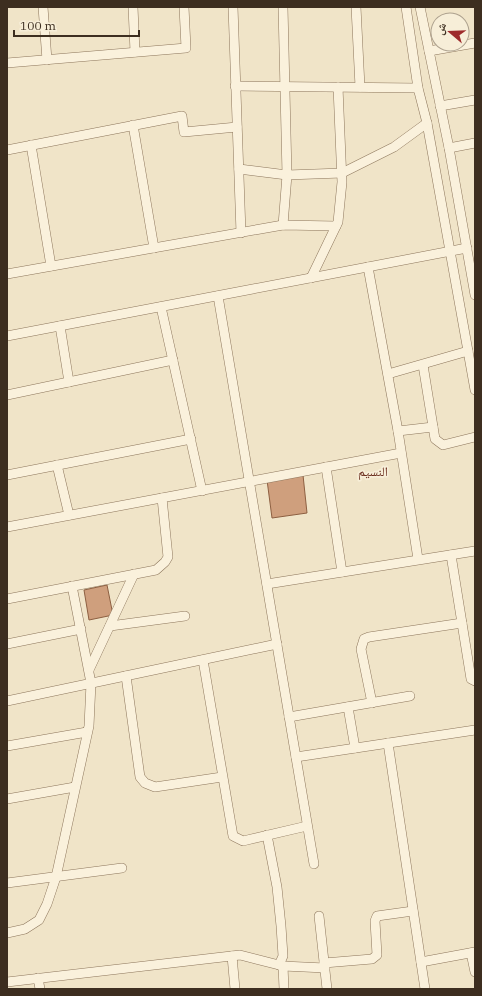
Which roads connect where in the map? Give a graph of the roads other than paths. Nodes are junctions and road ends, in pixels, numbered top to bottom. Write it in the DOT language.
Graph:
graph roads {
  1 [pos="43,7"];
  2 [pos="133,7"];
  3 [pos="184,7"];
  4 [pos="232,7"];
  5 [pos="283,7"];
  6 [pos="356,7"];
  7 [pos="406,7"];
  8 [pos="420,7"];
  9 [pos="475,43"];
  10 [pos="429,51"];
  11 [pos="135,52"];
  12 [pos="46,60"];
  13 [pos="7,63"];
  14 [pos="236,86"];
  15 [pos="285,87"];
  16 [pos="338,87"];
  17 [pos="360,87"];
  18 [pos="418,88"];
  19 [pos="475,100"];
  20 [pos="440,106"];
  21 [pos="427,123"];
  22 [pos="133,125"];
  23 [pos="237,127"];
  24 [pos="475,143"];
  25 [pos="31,145"];
  26 [pos="449,148"];
  27 [pos="7,150"];
  28 [pos="238,169"];
  29 [pos="342,173"];
  30 [pos="287,174"];
  31 [pos="283,225"];
  32 [pos="336,226"];
  33 [pos="241,233"];
  34 [pos="154,248"];
  35 [pos="467,248"];
  36 [pos="451,251"];
  37 [pos="51,266"];
  38 [pos="368,267"];
  39 [pos="7,274"];
  40 [pos="311,278"];
  41 [pos="475,295"];
  42 [pos="218,296"];
  43 [pos="161,307"];
  44 [pos="60,326"];
  45 [pos="7,336"];
  46 [pos="468,351"];
  47 [pos="173,360"];
  48 [pos="423,365"];
  49 [pos="473,367"];
  50 [pos="388,374"];
  51 [pos="69,382"];
  52 [pos="475,390"];
  53 [pos="7,395"];
  54 [pos="433,427"];
  55 [pos="398,431"];
  56 [pos="475,437"];
  57 [pos="191,439"];
  58 [pos="401,453"];
  59 [pos="57,465"];
  60 [pos="326,467"];
  61 [pos="7,475"];
  62 [pos="250,482"];
  63 [pos="202,491"];
  64 [pos="162,498"];
  65 [pos="69,516"];
  66 [pos="7,527"];
  67 [pos="475,551"];
  68 [pos="451,555"];
  69 [pos="418,559"];
  70 [pos="342,572"];
  71 [pos="134,574"];
  72 [pos="267,584"];
  73 [pos="72,586"];
  74 [pos="7,599"];
  75 [pos="186,616"];
  76 [pos="462,622"];
  77 [pos="110,626"];
  78 [pos="81,629"];
  79 [pos="7,644"];
  80 [pos="277,644"];
  81 [pos="203,660"];
  82 [pos="89,670"];
  83 [pos="126,676"];
  84 [pos="475,681"];
  85 [pos="91,683"];
  86 [pos="410,696"];
  87 [pos="7,701"];
  88 [pos="372,703"];
  89 [pos="348,707"];
  90 [pos="289,717"];
  91 [pos="475,730"];
  92 [pos="87,732"];
  93 [pos="388,743"];
  94 [pos="7,746"];
  95 [pos="355,748"];
  96 [pos="296,757"];
  97 [pos="222,777"];
  98 [pos="75,787"];
  99 [pos="7,799"];
  100 [pos="307,826"];
  101 [pos="267,835"];
  102 [pos="314,864"];
  103 [pos="122,868"];
  104 [pos="56,877"];
  105 [pos="7,883"];
  106 [pos="413,911"];
  107 [pos="319,916"];
  108 [pos="7,933"];
  109 [pos="473,953"];
  110 [pos="232,956"];
  111 [pos="421,962"];
  112 [pos="281,965"];
  113 [pos="324,965"];
  114 [pos="475,972"];
  115 [pos="38,978"];
  116 [pos="7,982"];
  117 [pos="40,989"];
  118 [pos="235,989"];
  119 [pos="284,989"];
  120 [pos="327,989"];
  121 [pos="425,989"];
  1 -- 12 [label="street"];
  2 -- 11 [label="street"];
  3 -- 11 [label="street"];
  4 -- 14 [label="street"];
  5 -- 15 [label="street"];
  6 -- 17 [label="street"];
  7 -- 18 [label="street"];
  8 -- 10 [label="street"];
  9 -- 10 [label="street"];
  10 -- 20 [label="street"];
  11 -- 12 [label="street"];
  12 -- 13 [label="street"];
  14 -- 15 [label="street"];
  14 -- 23 [label="street"];
  15 -- 16 [label="street"];
  15 -- 30 [label="street"];
  16 -- 17 [label="street"];
  16 -- 29 [label="street"];
  17 -- 18 [label="street"];
  18 -- 21 [label="street"];
  19 -- 20 [label="street"];
  20 -- 26 [label="street"];
  21 -- 29 [label="street"];
  21 -- 36 [label="street"];
  22 -- 23 [label="street"];
  22 -- 25 [label="street"];
  22 -- 34 [label="street"];
  23 -- 28 [label="street"];
  24 -- 26 [label="street"];
  25 -- 27 [label="street"];
  25 -- 37 [label="street"];
  26 -- 35 [label="street"];
  28 -- 30 [label="street"];
  28 -- 33 [label="street"];
  29 -- 30 [label="street"];
  29 -- 32 [label="street"];
  30 -- 31 [label="street"];
  31 -- 32 [label="street"];
  31 -- 33 [label="street"];
  32 -- 40 [label="street"];
  33 -- 34 [label="street"];
  34 -- 37 [label="street"];
  35 -- 36 [label="street"];
  35 -- 41 [label="street"];
  36 -- 38 [label="street"];
  36 -- 46 [label="street"];
  37 -- 39 [label="street"];
  38 -- 40 [label="street"];
  38 -- 50 [label="street"];
  40 -- 42 [label="street"];
  42 -- 43 [label="street"];
  42 -- 62 [label="street"];
  43 -- 44 [label="street"];
  43 -- 47 [label="street"];
  44 -- 45 [label="street"];
  44 -- 51 [label="street"];
  46 -- 48 [label="street"];
  46 -- 49 [label="street"];
  47 -- 51 [label="street"];
  47 -- 57 [label="street"];
  48 -- 50 [label="street"];
  48 -- 54 [label="street"];
  49 -- 52 [label="street"];
  50 -- 55 [label="street"];
  51 -- 53 [label="street"];
  54 -- 55 [label="street"];
  54 -- 56 [label="street"];
  55 -- 58 [label="street"];
  57 -- 59 [label="street"];
  57 -- 63 [label="street"];
  58 -- 60 [label="street"];
  58 -- 69 [label="street"];
  59 -- 61 [label="street"];
  59 -- 65 [label="street"];
  60 -- 62 [label="street"];
  60 -- 70 [label="street"];
  62 -- 63 [label="street"];
  62 -- 72 [label="street"];
  63 -- 64 [label="street"];
  64 -- 65 [label="street"];
  64 -- 71 [label="street"];
  65 -- 66 [label="street"];
  67 -- 68 [label="street"];
  68 -- 69 [label="street"];
  68 -- 76 [label="street"];
  69 -- 70 [label="street"];
  70 -- 72 [label="street"];
  71 -- 73 [label="street"];
  71 -- 77 [label="street"];
  72 -- 80 [label="street"];
  73 -- 74 [label="street"];
  73 -- 78 [label="street"];
  75 -- 77 [label="street"];
  76 -- 84 [label="street"];
  76 -- 88 [label="street"];
  77 -- 82 [label="street"];
  78 -- 79 [label="street"];
  78 -- 82 [label="street"];
  80 -- 81 [label="street"];
  80 -- 90 [label="street"];
  81 -- 83 [label="street"];
  81 -- 97 [label="street"];
  82 -- 85 [label="street"];
  83 -- 85 [label="street"];
  83 -- 97 [label="street"];
  85 -- 87 [label="street"];
  85 -- 92 [label="street"];
  86 -- 88 [label="street"];
  88 -- 89 [label="street"];
  89 -- 90 [label="street"];
  89 -- 95 [label="street"];
  90 -- 96 [label="street"];
  91 -- 93 [label="street"];
  92 -- 94 [label="street"];
  92 -- 98 [label="street"];
  93 -- 95 [label="street"];
  93 -- 106 [label="street"];
  95 -- 96 [label="street"];
  96 -- 100 [label="street"];
  97 -- 101 [label="street"];
  98 -- 99 [label="street"];
  98 -- 104 [label="street"];
  100 -- 101 [label="street"];
  100 -- 102 [label="street"];
  101 -- 112 [label="street"];
  103 -- 104 [label="street"];
  104 -- 105 [label="street"];
  104 -- 108 [label="street"];
  106 -- 111 [label="street"];
  106 -- 113 [label="street"];
  107 -- 113 [label="street"];
  109 -- 111 [label="street"];
  109 -- 114 [label="street"];
  110 -- 112 [label="street"];
  110 -- 115 [label="street"];
  110 -- 118 [label="street"];
  111 -- 121 [label="street"];
  112 -- 113 [label="street"];
  112 -- 119 [label="street"];
  113 -- 120 [label="street"];
  115 -- 116 [label="street"];
  115 -- 117 [label="street"];
}
